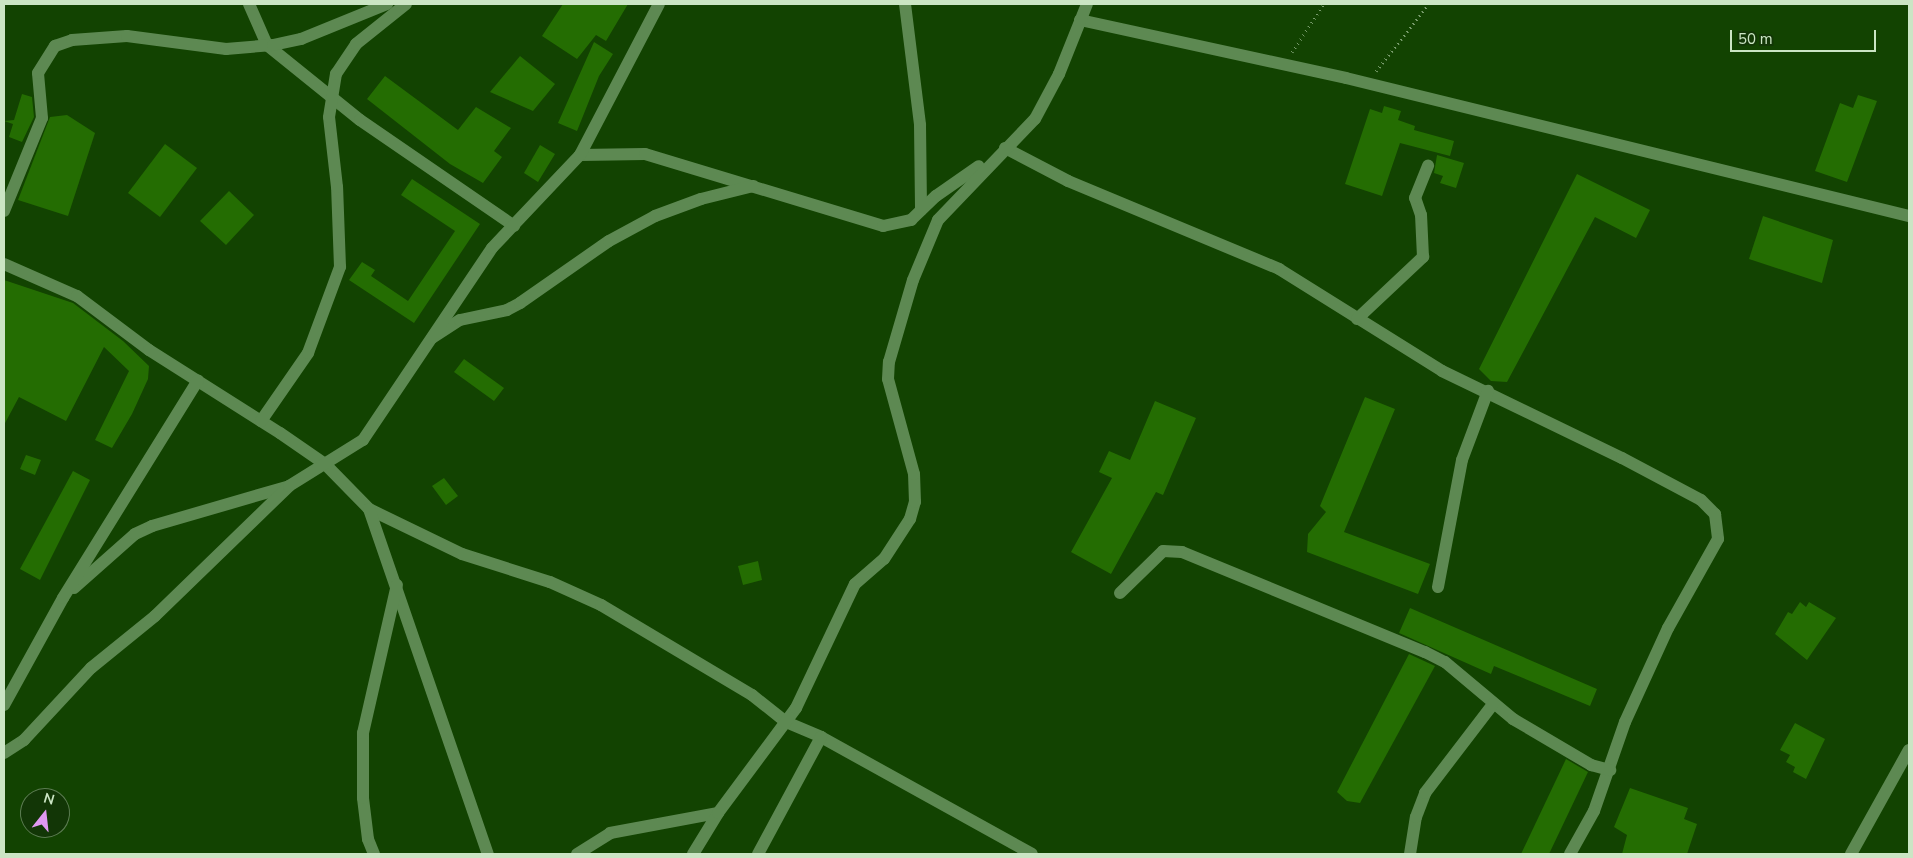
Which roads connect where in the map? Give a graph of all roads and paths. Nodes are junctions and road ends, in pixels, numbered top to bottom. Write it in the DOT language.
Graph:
graph roads {
  1 [pos="249,4"];
  2 [pos="387,4"];
  3 [pos="406,4"];
  4 [pos="659,4"];
  5 [pos="906,4"];
  6 [pos="1087,4"];
  7 [pos="1324,4"];
  8 [pos="1429,4"];
  9 [pos="1080,20"];
  10 [pos="267,46"];
  11 [pos="1283,64"];
  12 [pos="1367,83"];
  13 [pos="332,95"];
  14 [pos="1003,149"];
  15 [pos="580,155"];
  16 [pos="1428,166"];
  17 [pos="754,185"];
  18 [pos="921,210"];
  19 [pos="4,211"];
  20 [pos="1909,216"];
  21 [pos="514,226"];
  22 [pos="4,264"];
  23 [pos="1357,319"];
  24 [pos="426,342"];
  25 [pos="198,380"];
  26 [pos="1488,391"];
  27 [pos="262,421"];
  28 [pos="324,464"];
  29 [pos="289,486"];
  30 [pos="368,510"];
  31 [pos="397,585"];
  32 [pos="1438,587"];
  33 [pos="1120,593"];
  34 [pos="63,598"];
  35 [pos="1493,704"];
  36 [pos="4,705"];
  37 [pos="786,722"];
  38 [pos="821,737"];
  39 [pos="1909,750"];
  40 [pos="4,753"];
  41 [pos="1610,770"];
  42 [pos="718,813"];
  43 [pos="374,854"];
  44 [pos="488,854"];
  45 [pos="577,854"];
  46 [pos="693,854"];
  47 [pos="758,854"];
  48 [pos="1032,854"];
  49 [pos="1410,854"];
  50 [pos="1570,854"];
  51 [pos="1851,854"];
  1 -- 10 [label="street"];
  2 -- 10 [label="street"];
  3 -- 13 [label="street"];
  4 -- 15 [label="street"];
  5 -- 18 [label="street"];
  6 -- 9 [label="street"];
  7 -- 11 [label="path"];
  8 -- 12 [label="path"];
  9 -- 11 [label="street"];
  9 -- 14 [label="street"];
  10 -- 13 [label="street"];
  10 -- 19 [label="street"];
  11 -- 12 [label="street"];
  12 -- 20 [label="street"];
  13 -- 21 [label="street"];
  13 -- 27 [label="street"];
  14 -- 18 [label="street"];
  14 -- 23 [label="street"];
  14 -- 37 [label="street"];
  15 -- 17 [label="street"];
  15 -- 21 [label="street"];
  16 -- 23 [label="street"];
  17 -- 18 [label="street"];
  17 -- 24 [label="street"];
  21 -- 24 [label="street"];
  22 -- 25 [label="street"];
  23 -- 26 [label="street"];
  24 -- 28 [label="street"];
  25 -- 27 [label="street"];
  25 -- 34 [label="street"];
  26 -- 32 [label="street"];
  26 -- 41 [label="street"];
  27 -- 28 [label="street"];
  28 -- 29 [label="street"];
  28 -- 30 [label="street"];
  29 -- 34 [label="street"];
  29 -- 40 [label="street"];
  30 -- 31 [label="street"];
  30 -- 37 [label="street"];
  31 -- 43 [label="street"];
  31 -- 44 [label="street"];
  33 -- 35 [label="street"];
  34 -- 36 [label="street"];
  35 -- 41 [label="street"];
  35 -- 49 [label="street"];
  37 -- 38 [label="street"];
  37 -- 42 [label="street"];
  38 -- 47 [label="street"];
  38 -- 48 [label="street"];
  39 -- 51 [label="street"];
  41 -- 50 [label="street"];
  42 -- 45 [label="street"];
  42 -- 46 [label="street"];
}
